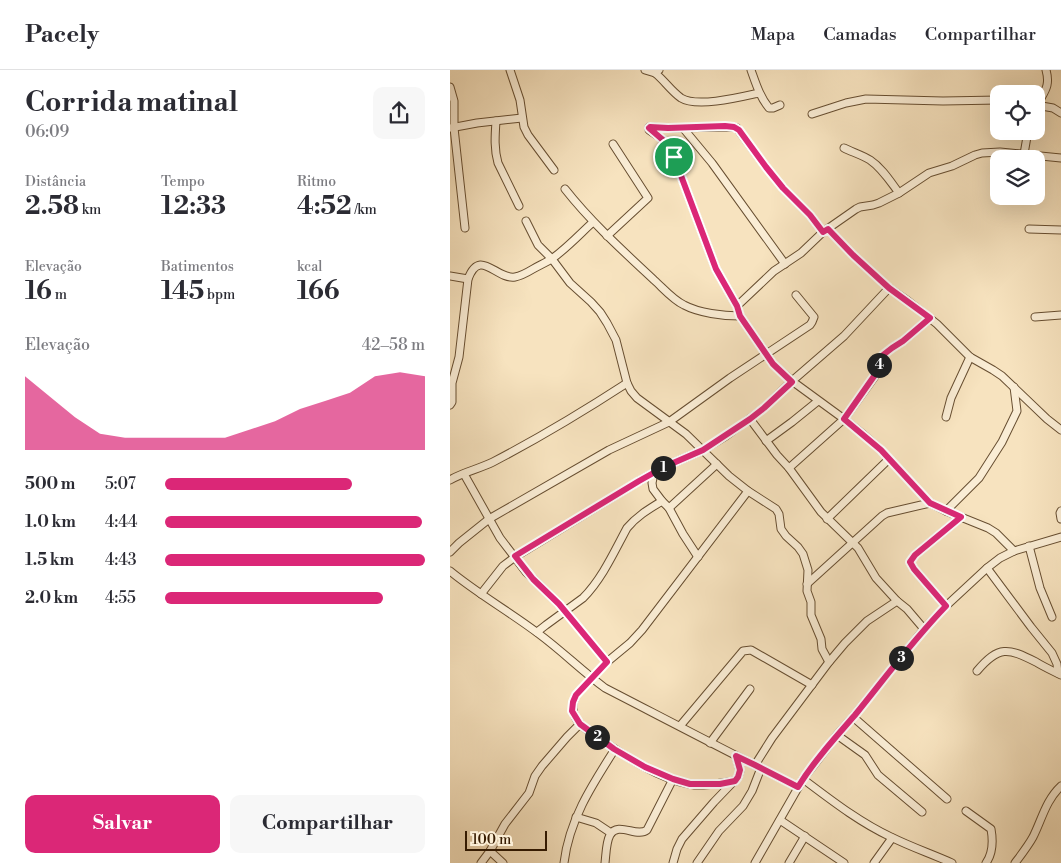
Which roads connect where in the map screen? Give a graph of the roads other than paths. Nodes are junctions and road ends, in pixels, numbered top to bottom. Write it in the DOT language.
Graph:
graph roads {
  1 [pos="510,70"];
  2 [pos="644,70"];
  3 [pos="751,70"];
  4 [pos="1046,70"];
  5 [pos="657,71"];
  6 [pos="450,87"];
  7 [pos="1045,90"];
  8 [pos="759,93"];
  9 [pos="990,100"];
  10 [pos="780,104"];
  11 [pos="1045,107"];
  12 [pos="1061,113"];
  13 [pos="812,114"];
  14 [pos="522,118"];
  15 [pos="496,121"];
  16 [pos="452,128"];
  17 [pos="683,128"];
  18 [pos="613,144"];
  19 [pos="844,148"];
  20 [pos="990,153"];
  21 [pos="1045,156"];
  22 [pos="1061,158"];
  23 [pos="554,170"];
  24 [pos="565,189"];
  25 [pos="899,193"];
  26 [pos="520,206"];
  27 [pos="526,221"];
  28 [pos="593,222"];
  29 [pos="465,228"];
  30 [pos="1029,229"];
  31 [pos="826,230"];
  32 [pos="1061,230"];
  33 [pos="607,236"];
  34 [pos="552,259"];
  35 [pos="785,264"];
  36 [pos="450,276"];
  37 [pos="468,279"];
  38 [pos="889,288"];
  39 [pos="796,295"];
  40 [pos="737,306"];
  41 [pos="1061,315"];
  42 [pos="740,316"];
  43 [pos="930,318"];
  44 [pos="1035,318"];
  45 [pos="766,355"];
  46 [pos="970,357"];
  47 [pos="792,382"];
  48 [pos="627,383"];
  49 [pos="1014,387"];
  50 [pos="451,395"];
  51 [pos="818,401"];
  52 [pos="450,405"];
  53 [pos="946,417"];
  54 [pos="750,419"];
  55 [pos="844,419"];
  56 [pos="669,422"];
  57 [pos="1061,430"];
  58 [pos="766,441"];
  59 [pos="703,450"];
  60 [pos="889,459"];
  61 [pos="717,464"];
  62 [pos="789,468"];
  63 [pos="450,471"];
  64 [pos="654,473"];
  65 [pos="461,474"];
  66 [pos="450,480"];
  67 [pos="748,491"];
  68 [pos="662,501"];
  69 [pos="930,503"];
  70 [pos="669,508"];
  71 [pos="946,511"];
  72 [pos="1061,511"];
  73 [pos="961,517"];
  74 [pos="489,519"];
  75 [pos="827,519"];
  76 [pos="1061,519"];
  77 [pos="1061,537"];
  78 [pos="852,543"];
  79 [pos="1029,546"];
  80 [pos="1014,551"];
  81 [pos="450,552"];
  82 [pos="515,556"];
  83 [pos="698,557"];
  84 [pos="987,568"];
  85 [pos="450,571"];
  86 [pos="807,584"];
  87 [pos="481,594"];
  88 [pos="897,601"];
  89 [pos="946,606"];
  90 [pos="565,611"];
  91 [pos="1052,617"];
  92 [pos="924,629"];
  93 [pos="537,632"];
  94 [pos="607,662"];
  95 [pos="829,662"];
  96 [pos="976,671"];
  97 [pos="1059,674"];
  98 [pos="591,678"];
  99 [pos="812,685"];
  100 [pos="750,688"];
  101 [pos="853,717"];
  102 [pos="580,724"];
  103 [pos="680,726"];
  104 [pos="837,734"];
  105 [pos="710,743"];
  106 [pos="614,749"];
  107 [pos="736,756"];
  108 [pos="758,767"];
  109 [pos="673,779"];
  110 [pos="803,779"];
  111 [pos="735,781"];
  112 [pos="1061,786"];
  113 [pos="798,787"];
  114 [pos="947,798"];
  115 [pos="966,811"];
  116 [pos="922,812"];
  117 [pos="576,817"];
  118 [pos="780,820"];
  119 [pos="611,833"];
  120 [pos="805,836"];
  121 [pos="892,838"];
  122 [pos="490,851"];
  123 [pos="880,855"];
  124 [pos="835,861"];
  125 [pos="480,863"];
  126 [pos="503,863"];
  127 [pos="564,863"];
  128 [pos="605,863"];
  129 [pos="672,863"];
  130 [pos="697,863"];
  131 [pos="755,863"];
  132 [pos="789,863"];
  133 [pos="844,863"];
  134 [pos="874,863"];
  135 [pos="886,863"];
  136 [pos="952,863"];
  137 [pos="986,863"];
  138 [pos="1015,863"];
  1 -- 14 [label="street"];
  2 -- 5 [label="street"];
  3 -- 8 [label="street"];
  4 -- 7 [label="street"];
  5 -- 8 [label="street"];
  6 -- 16 [label="street"];
  8 -- 10 [label="street"];
  9 -- 13 [label="street"];
  11 -- 12 [label="street"];
  14 -- 15 [label="street"];
  14 -- 23 [label="street"];
  15 -- 16 [label="street"];
  15 -- 26 [label="street"];
  16 -- 29 [label="street"];
  17 -- 31 [label="street"];
  17 -- 35 [label="street"];
  17 -- 40 [label="street"];
  18 -- 33 [label="street"];
  19 -- 25 [label="street"];
  20 -- 25 [label="street"];
  21 -- 22 [label="street"];
  24 -- 28 [label="street"];
  25 -- 31 [label="street"];
  27 -- 34 [label="street"];
  28 -- 33 [label="street"];
  28 -- 34 [label="street"];
  30 -- 32 [label="street"];
  31 -- 35 [label="street"];
  31 -- 38 [label="street"];
  33 -- 42 [label="street"];
  34 -- 37 [label="street"];
  34 -- 48 [label="street"];
  35 -- 40 [label="street"];
  36 -- 37 [label="street"];
  37 -- 50 [label="street"];
  38 -- 43 [label="street"];
  38 -- 47 [label="street"];
  39 -- 45 [label="street"];
  40 -- 42 [label="street"];
  41 -- 44 [label="street"];
  42 -- 45 [label="street"];
  43 -- 46 [label="street"];
  43 -- 55 [label="street"];
  45 -- 47 [label="street"];
  45 -- 56 [label="street"];
  46 -- 49 [label="street"];
  46 -- 53 [label="street"];
  47 -- 51 [label="street"];
  47 -- 54 [label="street"];
  48 -- 56 [label="street"];
  48 -- 65 [label="street"];
  49 -- 57 [label="street"];
  49 -- 71 [label="street"];
  50 -- 52 [label="street"];
  51 -- 55 [label="street"];
  51 -- 58 [label="street"];
  54 -- 58 [label="street"];
  54 -- 59 [label="street"];
  55 -- 60 [label="street"];
  55 -- 62 [label="street"];
  56 -- 59 [label="street"];
  56 -- 74 [label="street"];
  58 -- 62 [label="street"];
  59 -- 61 [label="street"];
  59 -- 64 [label="street"];
  60 -- 69 [label="street"];
  60 -- 75 [label="street"];
  61 -- 67 [label="street"];
  61 -- 70 [label="street"];
  62 -- 75 [label="street"];
  63 -- 65 [label="street"];
  64 -- 68 [label="street"];
  64 -- 82 [label="street"];
  65 -- 66 [label="street"];
  65 -- 74 [label="street"];
  67 -- 83 [label="street"];
  67 -- 86 [label="street"];
  68 -- 70 [label="street"];
  68 -- 90 [label="street"];
  69 -- 71 [label="street"];
  69 -- 78 [label="street"];
  70 -- 83 [label="street"];
  71 -- 73 [label="street"];
  72 -- 76 [label="street"];
  73 -- 80 [label="street"];
  73 -- 89 [label="street"];
  74 -- 81 [label="street"];
  74 -- 82 [label="street"];
  75 -- 78 [label="street"];
  77 -- 79 [label="street"];
  78 -- 86 [label="street"];
  78 -- 88 [label="street"];
  79 -- 80 [label="street"];
  79 -- 91 [label="street"];
  80 -- 84 [label="street"];
  82 -- 87 [label="street"];
  82 -- 90 [label="street"];
  83 -- 94 [label="street"];
  84 -- 89 [label="street"];
  84 -- 97 [label="street"];
  85 -- 87 [label="street"];
  86 -- 95 [label="street"];
  87 -- 93 [label="street"];
  88 -- 92 [label="street"];
  88 -- 95 [label="street"];
  89 -- 92 [label="street"];
  90 -- 93 [label="street"];
  90 -- 94 [label="street"];
  92 -- 101 [label="street"];
  93 -- 98 [label="street"];
  94 -- 98 [label="street"];
  95 -- 99 [label="street"];
  96 -- 97 [label="street"];
  98 -- 102 [label="street"];
  98 -- 103 [label="street"];
  99 -- 103 [label="street"];
  99 -- 108 [label="street"];
  100 -- 105 [label="street"];
  101 -- 104 [label="street"];
  101 -- 114 [label="street"];
  102 -- 106 [label="street"];
  102 -- 122 [label="street"];
  103 -- 105 [label="street"];
  104 -- 110 [label="street"];
  104 -- 116 [label="street"];
  105 -- 107 [label="street"];
  106 -- 109 [label="street"];
  106 -- 117 [label="street"];
  107 -- 108 [label="street"];
  107 -- 111 [label="street"];
  108 -- 113 [label="street"];
  108 -- 130 [label="street"];
  109 -- 111 [label="street"];
  109 -- 119 [label="street"];
  110 -- 113 [label="street"];
  110 -- 121 [label="street"];
  111 -- 129 [label="street"];
  112 -- 138 [label="street"];
  113 -- 118 [label="street"];
  115 -- 137 [label="street"];
  117 -- 119 [label="street"];
  117 -- 127 [label="street"];
  118 -- 120 [label="street"];
  118 -- 131 [label="street"];
  119 -- 128 [label="street"];
  120 -- 124 [label="street"];
  120 -- 132 [label="street"];
  121 -- 123 [label="street"];
  121 -- 136 [label="street"];
  122 -- 125 [label="street"];
  122 -- 126 [label="street"];
  123 -- 134 [label="street"];
  123 -- 135 [label="street"];
  124 -- 133 [label="street"];
}
